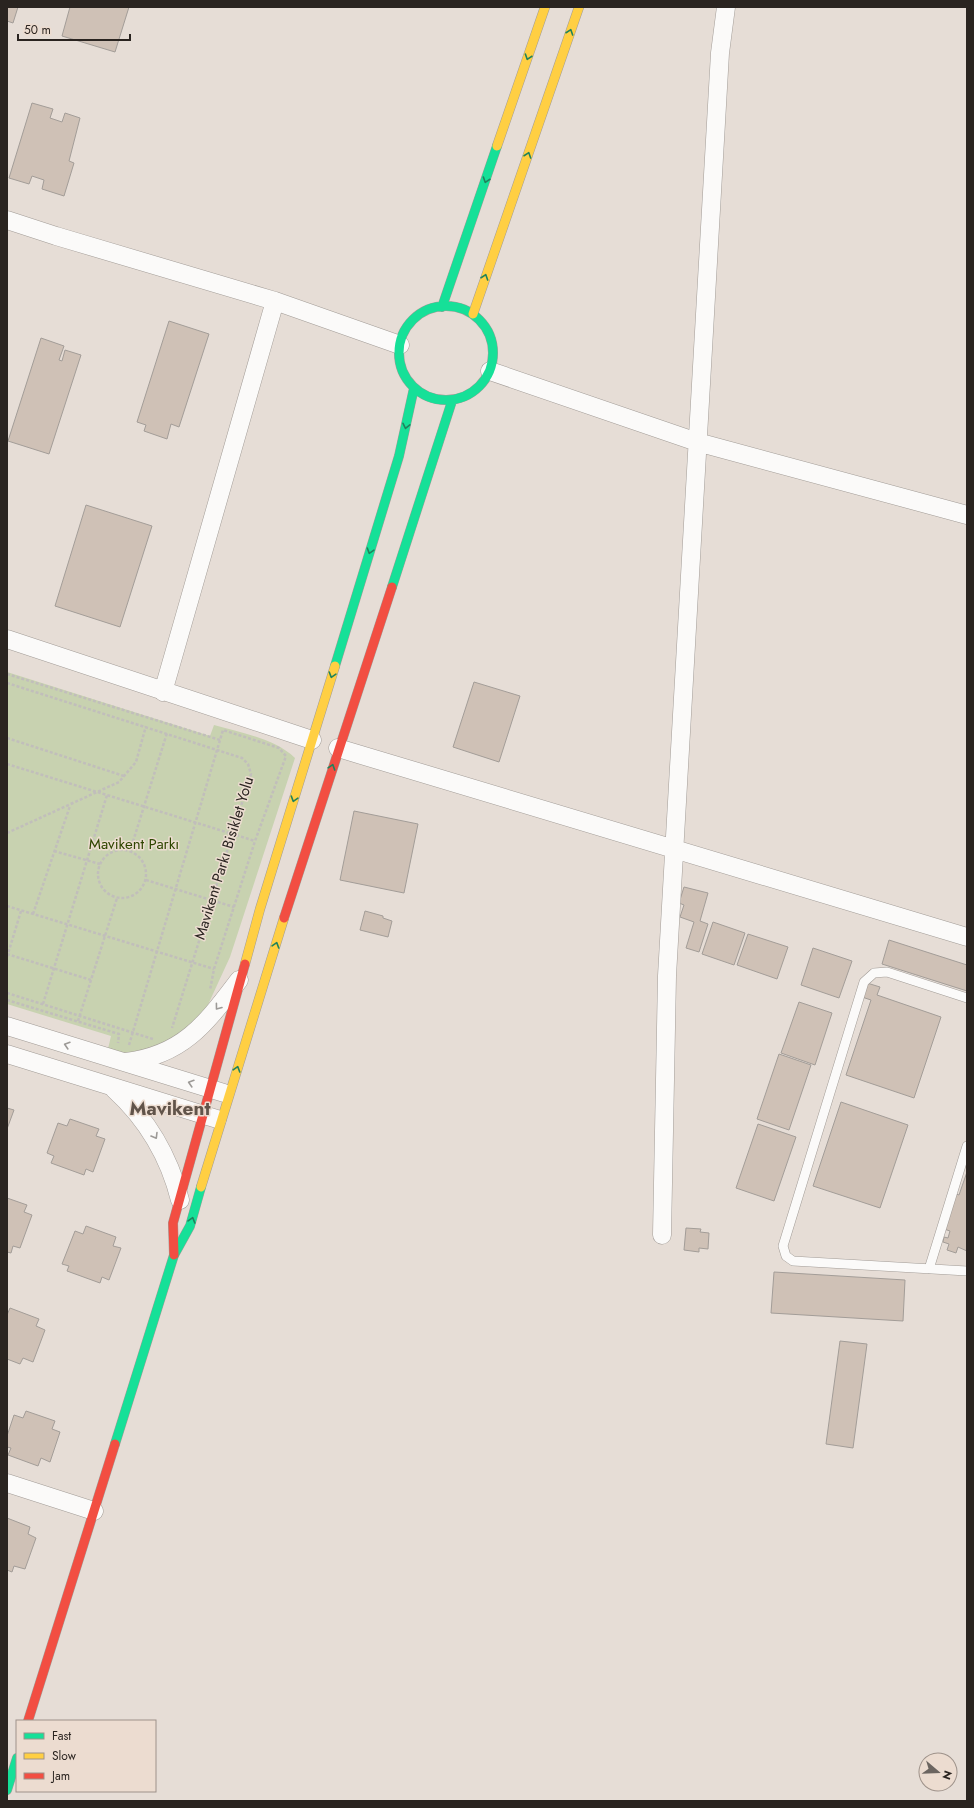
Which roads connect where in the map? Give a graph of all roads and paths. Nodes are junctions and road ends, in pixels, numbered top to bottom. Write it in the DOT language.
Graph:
graph roads {
  1 [pos="545,7"];
  2 [pos="579,7"];
  3 [pos="726,7"];
  4 [pos="7,220"];
  5 [pos="275,300"];
  6 [pos="442,307"];
  7 [pos="473,314"];
  8 [pos="400,345"];
  9 [pos="490,371"];
  10 [pos="414,388"];
  11 [pos="452,401"];
  12 [pos="697,442"];
  13 [pos="967,515"];
  14 [pos="7,639"];
  15 [pos="7,674"];
  16 [pos="7,683"];
  17 [pos="163,692"];
  18 [pos="146,726"];
  19 [pos="167,732"];
  20 [pos="7,738"];
  21 [pos="220,740"];
  22 [pos="312,740"];
  23 [pos="338,748"];
  24 [pos="217,749"];
  25 [pos="7,764"];
  26 [pos="124,776"];
  27 [pos="97,792"];
  28 [pos="107,795"];
  29 [pos="70,805"];
  30 [pos="144,807"];
  31 [pos="195,822"];
  32 [pos="7,833"];
  33 [pos="232,834"];
  34 [pos="255,841"];
  35 [pos="674,849"];
  36 [pos="54,851"];
  37 [pos="130,851"];
  38 [pos="87,861"];
  39 [pos="100,864"];
  40 [pos="146,880"];
  41 [pos="175,889"];
  42 [pos="117,898"];
  43 [pos="212,900"];
  44 [pos="7,906"];
  45 [pos="234,906"];
  46 [pos="21,911"];
  47 [pos="33,914"];
  48 [pos="67,924"];
  49 [pos="105,936"];
  50 [pos="967,937"];
  51 [pos="157,952"];
  52 [pos="7,955"];
  53 [pos="192,962"];
  54 [pos="54,968"];
  55 [pos="214,969"];
  56 [pos="242,976"];
  57 [pos="91,980"];
  58 [pos="7,993"];
  59 [pos="207,997"];
  60 [pos="967,998"];
  61 [pos="7,1000"];
  62 [pos="43,1004"];
  63 [pos="80,1016"];
  64 [pos="78,1022"];
  65 [pos="7,1026"];
  66 [pos="132,1032"];
  67 [pos="169,1032"];
  68 [pos="159,1038"];
  69 [pos="129,1045"];
  70 [pos="134,1046"];
  71 [pos="7,1054"];
  72 [pos="123,1062"];
  73 [pos="111,1086"];
  74 [pos="212,1090"];
  75 [pos="229,1095"];
  76 [pos="212,1117"];
  77 [pos="967,1146"];
  78 [pos="180,1200"];
  79 [pos="662,1235"];
  80 [pos="174,1255"];
  81 [pos="928,1268"];
  82 [pos="967,1271"];
  83 [pos="7,1483"];
  84 [pos="94,1511"];
  85 [pos="28,1720"];
  86 [pos="16,1761"];
  87 [pos="7,1790"];
  1 -- 6 [label="main road, one-way"];
  7 -- 2 [label="main road, one-way"];
  3 -- 12 [label="street"];
  4 -- 5 [label="street"];
  5 -- 8 [label="street"];
  5 -- 17 [label="street"];
  6 -- 7 [label="main road"];
  6 -- 8 [label="main road"];
  7 -- 9 [label="main road"];
  8 -- 10 [label="main road"];
  9 -- 11 [label="main road"];
  9 -- 12 [label="street"];
  10 -- 11 [label="main road"];
  10 -- 22 [label="main road, one-way"];
  11 -- 23 [label="main road"];
  12 -- 13 [label="street"];
  12 -- 35 [label="street"];
  14 -- 17 [label="street"];
  15 -- 21 [label="path"];
  16 -- 18 [label="path, Mavikent Parkı Bisiklet Yolu"];
  17 -- 22 [label="street"];
  18 -- 19 [label="path, Mavikent Parkı Bisiklet Yolu"];
  18 -- 26 [label="path"];
  19 -- 24 [label="path, Mavikent Parkı Bisiklet Yolu"];
  19 -- 30 [label="path"];
  20 -- 26 [label="path"];
  21 -- 24 [label="path"];
  21 -- 34 [label="path"];
  22 -- 56 [label="main road, one-way"];
  23 -- 35 [label="street"];
  75 -- 23 [label="main road, one-way"];
  24 -- 31 [label="path"];
  24 -- 33 [label="path, Mavikent Parkı Bisiklet Yolu"];
  25 -- 27 [label="path"];
  26 -- 27 [label="path"];
  27 -- 28 [label="path"];
  27 -- 29 [label="path"];
  28 -- 30 [label="path"];
  28 -- 38 [label="path"];
  29 -- 32 [label="path"];
  29 -- 36 [label="path"];
  30 -- 31 [label="path"];
  30 -- 37 [label="path"];
  31 -- 33 [label="path"];
  31 -- 41 [label="path"];
  33 -- 34 [label="path"];
  33 -- 43 [label="path, Mavikent Parkı Bisiklet Yolu"];
  34 -- 45 [label="path"];
  35 -- 50 [label="street"];
  35 -- 79 [label="street"];
  36 -- 38 [label="path"];
  36 -- 47 [label="path"];
  37 -- 39 [label="path"];
  37 -- 40 [label="path"];
  38 -- 39 [label="path"];
  38 -- 48 [label="path"];
  39 -- 42 [label="path"];
  40 -- 41 [label="path"];
  40 -- 42 [label="path"];
  41 -- 43 [label="path"];
  41 -- 51 [label="path"];
  42 -- 49 [label="path"];
  43 -- 45 [label="path"];
  43 -- 53 [label="path, Mavikent Parkı Bisiklet Yolu"];
  44 -- 46 [label="path"];
  45 -- 55 [label="path"];
  46 -- 47 [label="path"];
  46 -- 52 [label="path"];
  47 -- 48 [label="path"];
  48 -- 49 [label="path"];
  48 -- 54 [label="path"];
  49 -- 51 [label="path"];
  49 -- 57 [label="path"];
  51 -- 53 [label="path"];
  51 -- 66 [label="path"];
  52 -- 54 [label="path"];
  53 -- 55 [label="path"];
  53 -- 67 [label="path, Mavikent Parkı Bisiklet Yolu"];
  54 -- 57 [label="path"];
  54 -- 62 [label="path"];
  55 -- 59 [label="path"];
  56 -- 72 [label="street, one-way"];
  56 -- 74 [label="main road"];
  57 -- 63 [label="path"];
  58 -- 62 [label="path"];
  60 -- 81 [label="lane"];
  61 -- 64 [label="path"];
  62 -- 63 [label="path"];
  63 -- 64 [label="path"];
  63 -- 66 [label="path"];
  64 -- 69 [label="path"];
  72 -- 65 [label="street, one-way"];
  66 -- 68 [label="path"];
  66 -- 69 [label="path"];
  69 -- 70 [label="path"];
  71 -- 73 [label="street"];
  74 -- 72 [label="street, one-way"];
  73 -- 76 [label="street"];
  73 -- 78 [label="street, one-way"];
  74 -- 75 [label="street"];
  74 -- 76 [label="main road"];
  75 -- 76 [label="main road"];
  76 -- 78 [label="main road"];
  80 -- 76 [label="main road, one-way"];
  77 -- 81 [label="lane"];
  78 -- 80 [label="main road"];
  80 -- 84 [label="main road"];
  81 -- 82 [label="lane"];
  83 -- 84 [label="street"];
  84 -- 85 [label="main road"];
  86 -- 87 [label="main road"];
}
